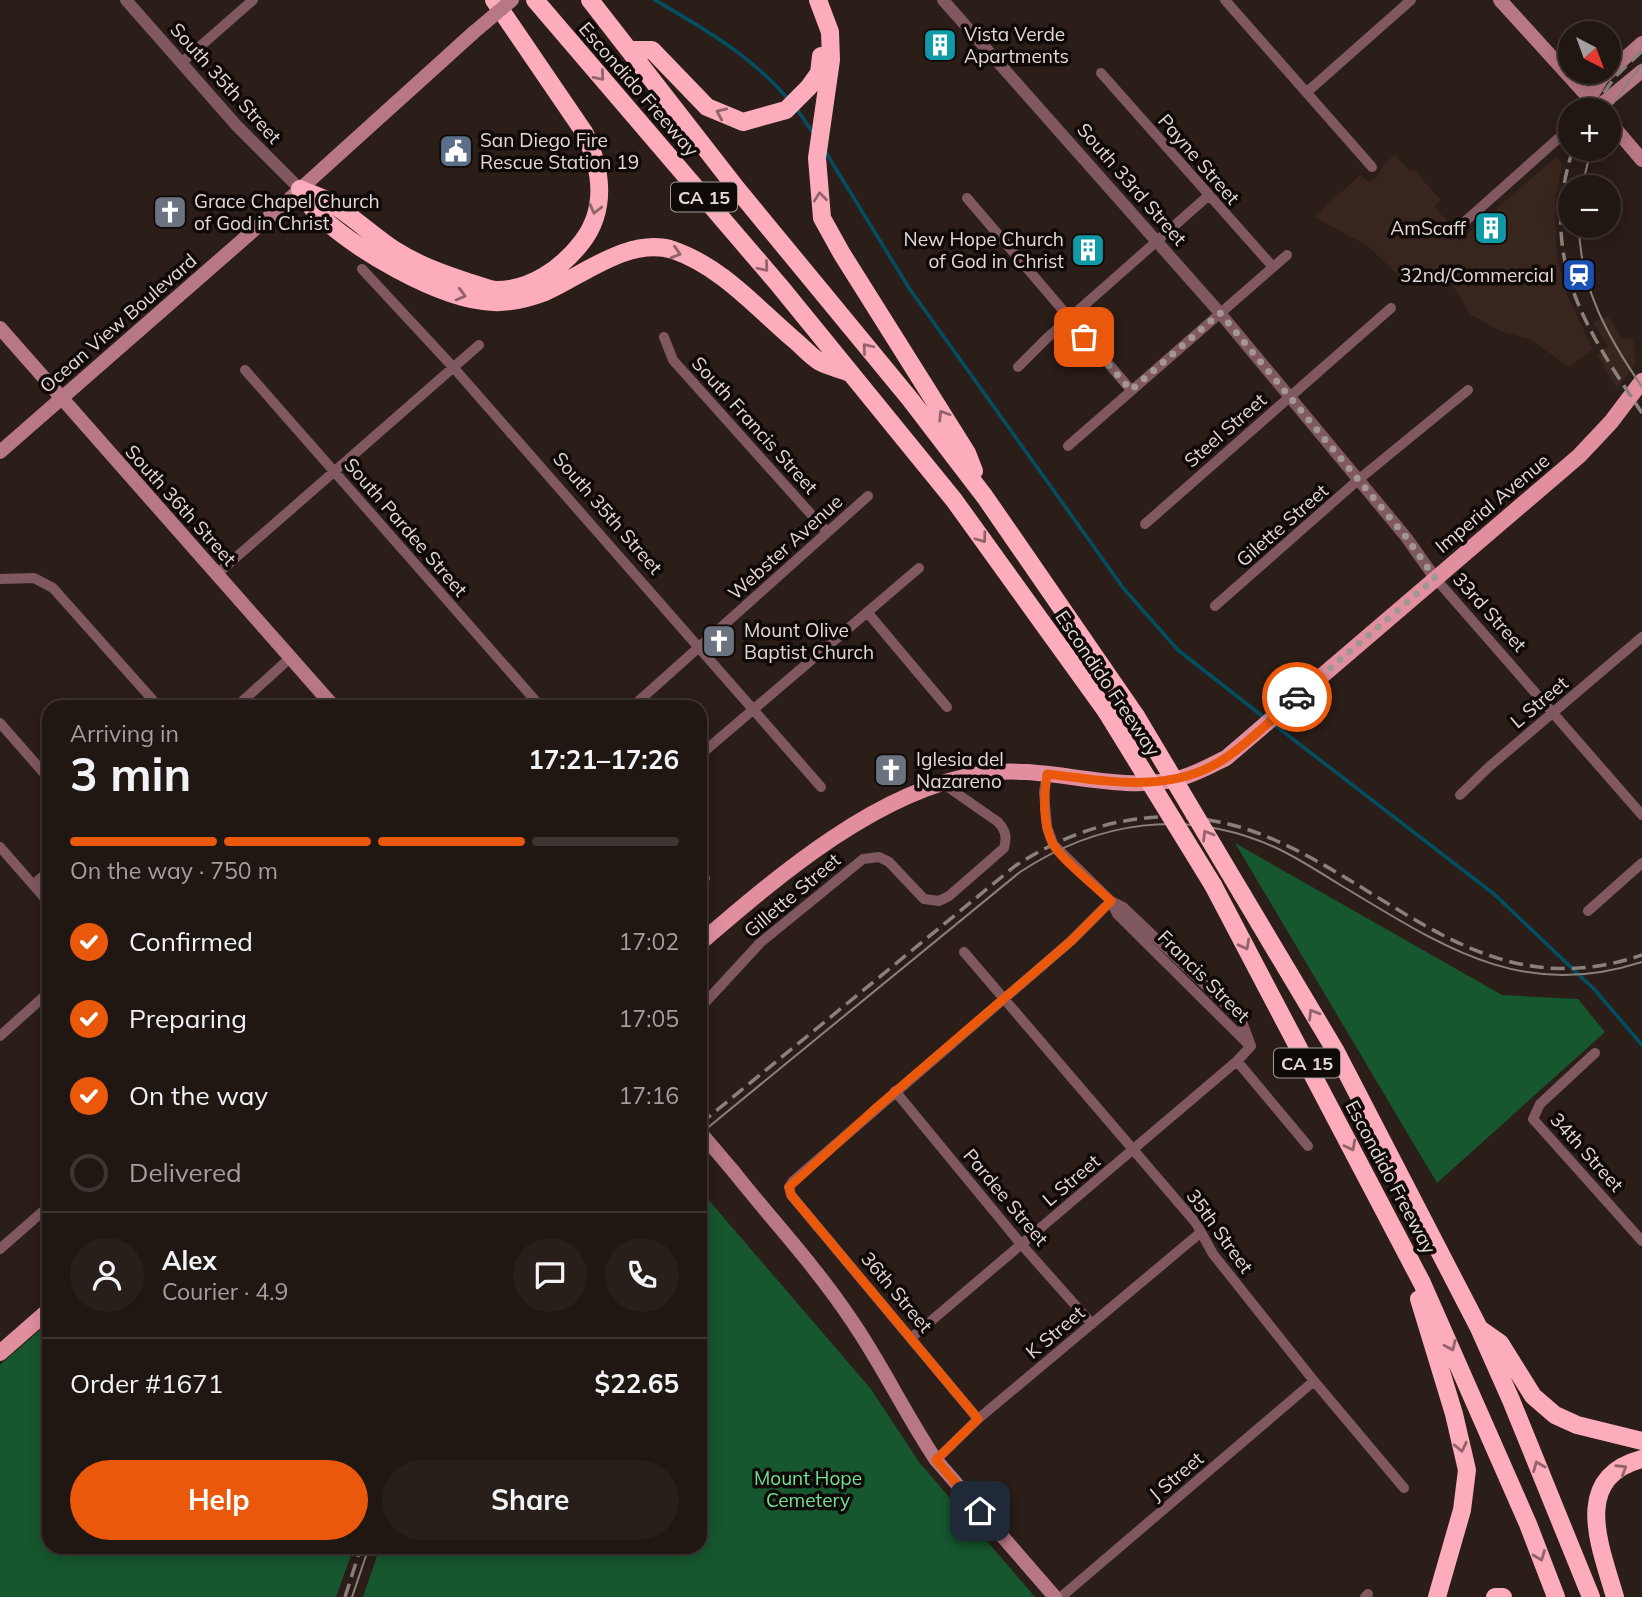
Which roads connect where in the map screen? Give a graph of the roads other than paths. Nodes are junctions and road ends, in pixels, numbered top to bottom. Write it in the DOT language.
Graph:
graph roads {
  1 [pos="126,0"];
  2 [pos="253,0"];
  3 [pos="494,0"];
  4 [pos="512,0"];
  5 [pos="535,0"];
  6 [pos="590,0"];
  7 [pos="805,0"];
  8 [pos="818,0"];
  9 [pos="943,0"];
  10 [pos="1225,0"];
  11 [pos="1412,0"];
  12 [pos="1500,0"];
  13 [pos="1642,43"];
  14 [pos="629,50"];
  15 [pos="181,63"];
  16 [pos="1642,71"];
  17 [pos="1101,73"];
  18 [pos="1307,92"];
  19 [pos="1585,98"];
  20 [pos="1596,98"];
  21 [pos="1605,98"];
  22 [pos="1621,135"];
  23 [pos="1558,138"];
  24 [pos="1642,160"];
  25 [pos="1372,167"];
  26 [pos="300,190"];
  27 [pos="1208,196"];
  28 [pos="967,198"];
  29 [pos="1460,226"];
  30 [pos="1158,242"];
  31 [pos="1287,255"];
  32 [pos="1273,267"];
  33 [pos="362,269"];
  34 [pos="1391,309"];
  35 [pos="1220,313"];
  36 [pos="1069,319"];
  37 [pos="0,328"];
  38 [pos="664,337"];
  39 [pos="479,345"];
  40 [pos="453,367"];
  41 [pos="1018,367"];
  42 [pos="245,370"];
  43 [pos="850,373"];
  44 [pos="1642,381"];
  45 [pos="1131,390"];
  46 [pos="1468,390"];
  47 [pos="1289,397"];
  48 [pos="61,398"];
  49 [pos="1068,446"];
  50 [pos="0,452"];
  51 [pos="334,471"];
  52 [pos="1359,480"];
  53 [pos="868,496"];
  54 [pos="985,497"];
  55 [pos="1144,524"];
  56 [pos="827,532"];
  57 [pos="919,568"];
  58 [pos="217,575"];
  59 [pos="1435,578"];
  60 [pos="0,579"];
  61 [pos="1216,606"];
  62 [pos="867,612"];
  63 [pos="1642,637"];
  64 [pos="701,647"];
  65 [pos="290,658"];
  66 [pos="153,700"];
  67 [pos="244,700"];
  68 [pos="328,700"];
  69 [pos="535,700"];
  70 [pos="640,700"];
  71 [pos="947,707"];
  72 [pos="753,709"];
  73 [pos="1555,713"];
  74 [pos="0,723"];
  75 [pos="707,749"];
  76 [pos="42,771"];
  77 [pos="1047,774"];
  78 [pos="942,783"];
  79 [pos="821,787"];
  80 [pos="1461,795"];
  81 [pos="1642,815"];
  82 [pos="0,847"];
  83 [pos="1642,863"];
  84 [pos="42,877"];
  85 [pos="33,885"];
  86 [pos="42,895"];
  87 [pos="1111,901"];
  88 [pos="1588,911"];
  89 [pos="707,937"];
  90 [pos="964,952"];
  91 [pos="42,998"];
  92 [pos="1005,998"];
  93 [pos="707,1000"];
  94 [pos="0,1036"];
  95 [pos="1251,1046"];
  96 [pos="1595,1053"];
  97 [pos="1237,1061"];
  98 [pos="895,1091"];
  99 [pos="707,1140"];
  100 [pos="1308,1146"];
  101 [pos="1134,1149"];
  102 [pos="42,1212"];
  103 [pos="1641,1222"];
  104 [pos="1632,1229"];
  105 [pos="1200,1233"];
  106 [pos="1401,1240"];
  107 [pos="1642,1241"];
  108 [pos="1021,1244"];
  109 [pos="0,1249"];
  110 [pos="42,1316"];
  111 [pos="1092,1324"];
  112 [pos="1479,1328"];
  113 [pos="911,1338"];
  114 [pos="0,1353"];
  115 [pos="1314,1381"];
  116 [pos="978,1419"];
  117 [pos="1642,1441"];
  118 [pos="936,1460"];
  119 [pos="1642,1460"];
  120 [pos="1404,1488"];
  121 [pos="1055,1597"];
  122 [pos="1061,1597"];
  123 [pos="1437,1597"];
  124 [pos="1495,1597"];
  125 [pos="1503,1597"];
  126 [pos="1556,1597"];
  127 [pos="1591,1597"];
  128 [pos="1615,1597"];
  1 -- 15 [label="street, South 35th Street"];
  2 -- 15 [label="street"];
  3 -- 26 [label="highway, one-way"];
  4 -- 26 [label="main road, Ocean View Boulevard, bridge"];
  5 -- 43 [label="highway, Escondido Freeway / CA 15, one-way"];
  6 -- 14 [label="highway, Escondido Freeway / CA 15"];
  7 -- 14 [label="highway, one-way"];
  54 -- 8 [label="highway, one-way"];
  9 -- 30 [label="street, South 33rd Street"];
  10 -- 18 [label="street"];
  11 -- 18 [label="street"];
  12 -- 19 [label="main road"];
  13 -- 20 [label="main road"];
  54 -- 14 [label="highway, Escondido Freeway / CA 15, one-way"];
  15 -- 26 [label="street, South 35th Street"];
  16 -- 21 [label="main road"];
  17 -- 27 [label="street, Payne Street"];
  18 -- 25 [label="street"];
  22 -- 24 [label="main road"];
  23 -- 29 [label="street"];
  26 -- 43 [label="highway, one-way"];
  26 -- 48 [label="main road, Ocean View Boulevard"];
  27 -- 30 [label="street"];
  27 -- 32 [label="street, Payne Street"];
  28 -- 36 [label="street"];
  30 -- 35 [label="street, South 33rd Street"];
  30 -- 36 [label="street"];
  31 -- 32 [label="street"];
  32 -- 35 [label="street"];
  33 -- 40 [label="street, South 35th Street"];
  34 -- 47 [label="street, Steel Street"];
  35 -- 45 [label="street"];
  35 -- 47 [label="street, South 33rd Street"];
  36 -- 41 [label="street"];
  36 -- 45 [label="street"];
  37 -- 48 [label="main road, South 36th Street"];
  38 -- 56 [label="street, South Francis Street"];
  39 -- 40 [label="street"];
  40 -- 51 [label="street"];
  40 -- 64 [label="street, South 35th Street"];
  42 -- 51 [label="street, South Pardee Street"];
  43 -- 106 [label="highway, Escondido Freeway / CA 15, one-way, bridge"];
  44 -- 59 [label="main road, Imperial Avenue"];
  45 -- 49 [label="street"];
  46 -- 52 [label="street, Gilette Street"];
  47 -- 52 [label="street, 33rd Street"];
  47 -- 55 [label="street, Steel Street"];
  48 -- 50 [label="main road, Ocean View Boulevard"];
  48 -- 58 [label="main road, South 36th Street"];
  51 -- 58 [label="street"];
  51 -- 69 [label="street, South Pardee Street"];
  52 -- 59 [label="street, 33rd Street"];
  52 -- 61 [label="street, Gilette Street"];
  53 -- 56 [label="street, Webster Avenue"];
  112 -- 54 [label="highway, Escondido Freeway / CA 15, one-way, bridge"];
  56 -- 64 [label="street, Webster Avenue"];
  57 -- 62 [label="street"];
  58 -- 65 [label="main road, South 36th Street"];
  59 -- 73 [label="street, 33rd Street"];
  59 -- 77 [label="main road, Imperial Avenue"];
  60 -- 66 [label="street"];
  62 -- 71 [label="street"];
  62 -- 72 [label="street"];
  63 -- 73 [label="street, L Street"];
  64 -- 70 [label="street, Webster Avenue"];
  64 -- 72 [label="street, South 35th Street"];
  65 -- 67 [label="street"];
  65 -- 68 [label="main road, South 36th Street"];
  72 -- 75 [label="street"];
  72 -- 79 [label="street, South 35th Street"];
  73 -- 80 [label="street, L Street"];
  73 -- 81 [label="street, 33rd Street"];
  74 -- 76 [label="street"];
  77 -- 78 [label="main road, Imperial Avenue"];
  77 -- 87 [label="street, Francis Street"];
  78 -- 89 [label="main road, Imperial Avenue"];
  78 -- 93 [label="street, Gillette Street"];
  82 -- 85 [label="street"];
  83 -- 88 [label="street"];
  84 -- 85 [label="street"];
  85 -- 86 [label="street"];
  87 -- 92 [label="street"];
  87 -- 95 [label="street, Francis Street"];
  90 -- 92 [label="street, 35th Street"];
  91 -- 94 [label="street"];
  92 -- 98 [label="street"];
  92 -- 101 [label="street, 35th Street"];
  95 -- 97 [label="street, L Street"];
  96 -- 104 [label="street, 34th Street"];
  97 -- 100 [label="street"];
  97 -- 101 [label="street, L Street"];
  98 -- 108 [label="street, Pardee Street"];
  98 -- 113 [label="street, 36th Street"];
  99 -- 118 [label="main road, bridge"];
  101 -- 105 [label="street, 35th Street"];
  101 -- 108 [label="street, L Street"];
  102 -- 109 [label="street"];
  103 -- 104 [label="street"];
  104 -- 107 [label="street, 34th Street"];
  105 -- 111 [label="street, K Street"];
  105 -- 115 [label="street, 35th Street"];
  106 -- 123 [label="highway, one-way"];
  106 -- 126 [label="highway, Escondido Freeway / CA 15, one-way"];
  108 -- 111 [label="street, Pardee Street"];
  108 -- 113 [label="street, L Street"];
  110 -- 114 [label="main road"];
  111 -- 116 [label="street, K Street"];
  112 -- 117 [label="highway"];
  127 -- 112 [label="highway, Escondido Freeway / CA 15, one-way"];
  113 -- 116 [label="street, 36th Street"];
  115 -- 120 [label="street, 35th Street"];
  115 -- 122 [label="street, J Street"];
  116 -- 118 [label="street, K Street"];
  118 -- 121 [label="main road"];
  128 -- 119 [label="highway, one-way"];
  124 -- 125 [label="highway"];
}
